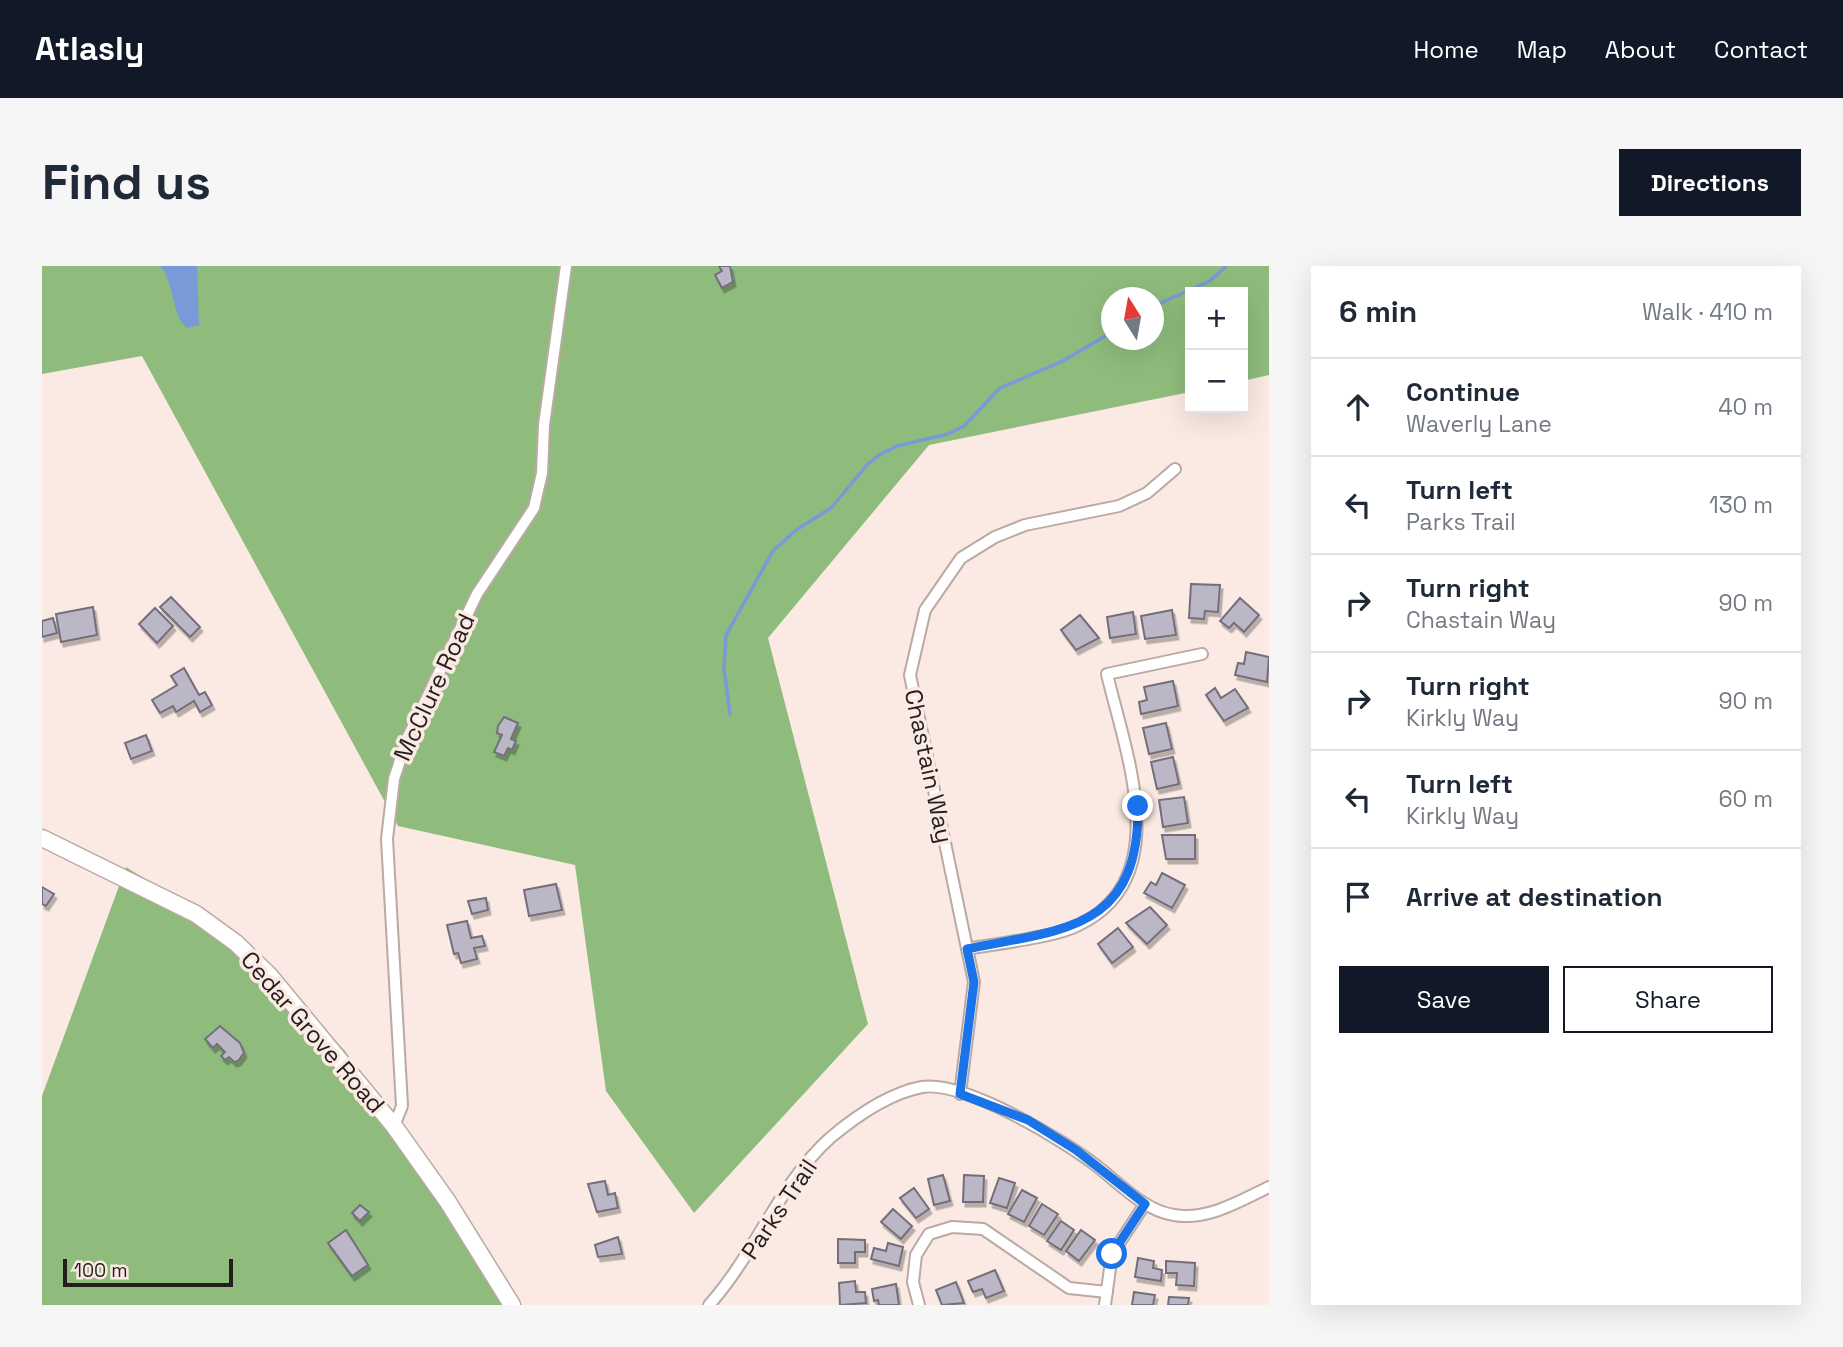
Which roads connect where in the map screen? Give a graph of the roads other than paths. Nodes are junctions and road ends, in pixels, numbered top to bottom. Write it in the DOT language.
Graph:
graph roads {
  1 [pos="566,266"];
  2 [pos="1175,469"];
  3 [pos="1202,654"];
  4 [pos="42,838"];
  5 [pos="967,949"];
  6 [pos="960,1094"];
  7 [pos="394,1126"];
  8 [pos="1269,1187"];
  9 [pos="1145,1204"];
  10 [pos="1107,1292"];
  11 [pos="512,1305"];
  12 [pos="709,1305"];
  13 [pos="919,1305"];
  14 [pos="1105,1305"];
  1 -- 7 [label="street, McClure Road"];
  2 -- 5 [label="street, Chastain Way"];
  3 -- 5 [label="street"];
  4 -- 7 [label="main road, Cedar Grove Road"];
  5 -- 6 [label="street, Chastain Way"];
  6 -- 9 [label="street, Parks Trail"];
  6 -- 12 [label="street, Parks Trail"];
  7 -- 11 [label="main road, Cedar Grove Road"];
  8 -- 9 [label="street, Parks Trail"];
  9 -- 10 [label="street"];
  10 -- 13 [label="street"];
  10 -- 14 [label="street"];
}
